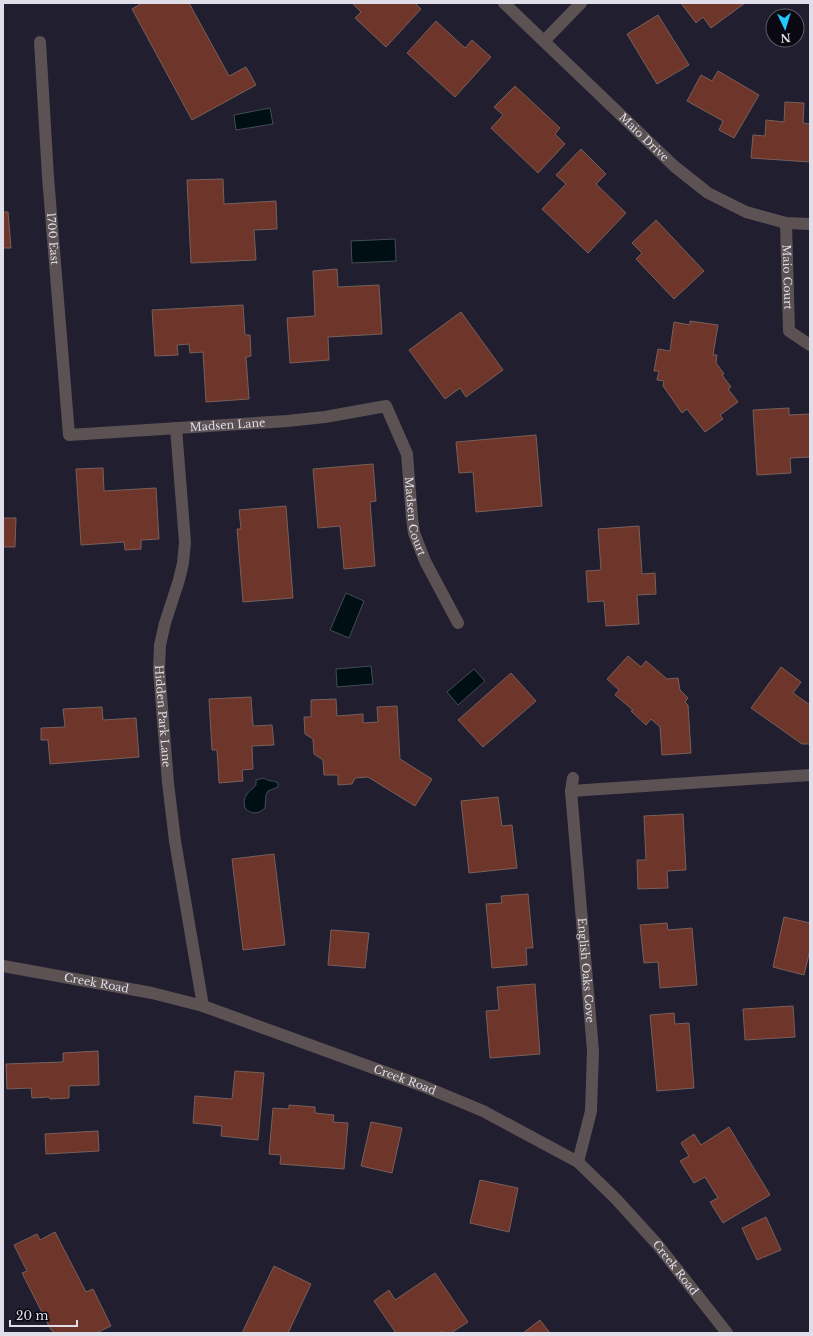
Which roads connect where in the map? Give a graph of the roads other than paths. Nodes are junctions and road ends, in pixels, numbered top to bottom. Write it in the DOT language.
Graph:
graph roads {
  1 [pos="504,3"];
  2 [pos="582,3"];
  3 [pos="544,41"];
  4 [pos="40,42"];
  5 [pos="786,223"];
  6 [pos="810,224"];
  7 [pos="810,345"];
  8 [pos="386,406"];
  9 [pos="176,428"];
  10 [pos="69,434"];
  11 [pos="458,623"];
  12 [pos="810,775"];
  13 [pos="573,778"];
  14 [pos="571,791"];
  15 [pos="3,966"];
  16 [pos="203,1006"];
  17 [pos="578,1162"];
  18 [pos="727,1333"];
  1 -- 3 [label="street, Maio Drive"];
  2 -- 3 [label="street"];
  3 -- 5 [label="street, Maio Drive"];
  4 -- 10 [label="street, 1700 East"];
  5 -- 6 [label="street, Maio Drive"];
  5 -- 7 [label="street, Maio Court"];
  8 -- 9 [label="street, Madsen Lane"];
  8 -- 11 [label="street, Madsen Court"];
  9 -- 10 [label="street, Madsen Lane"];
  9 -- 16 [label="street, Hidden Park Lane"];
  12 -- 14 [label="street"];
  13 -- 14 [label="street, English Oaks Cove"];
  14 -- 17 [label="street, English Oaks Cove"];
  15 -- 16 [label="street, Creek Road"];
  16 -- 17 [label="street, Creek Road"];
  17 -- 18 [label="street, Creek Road"];
}
